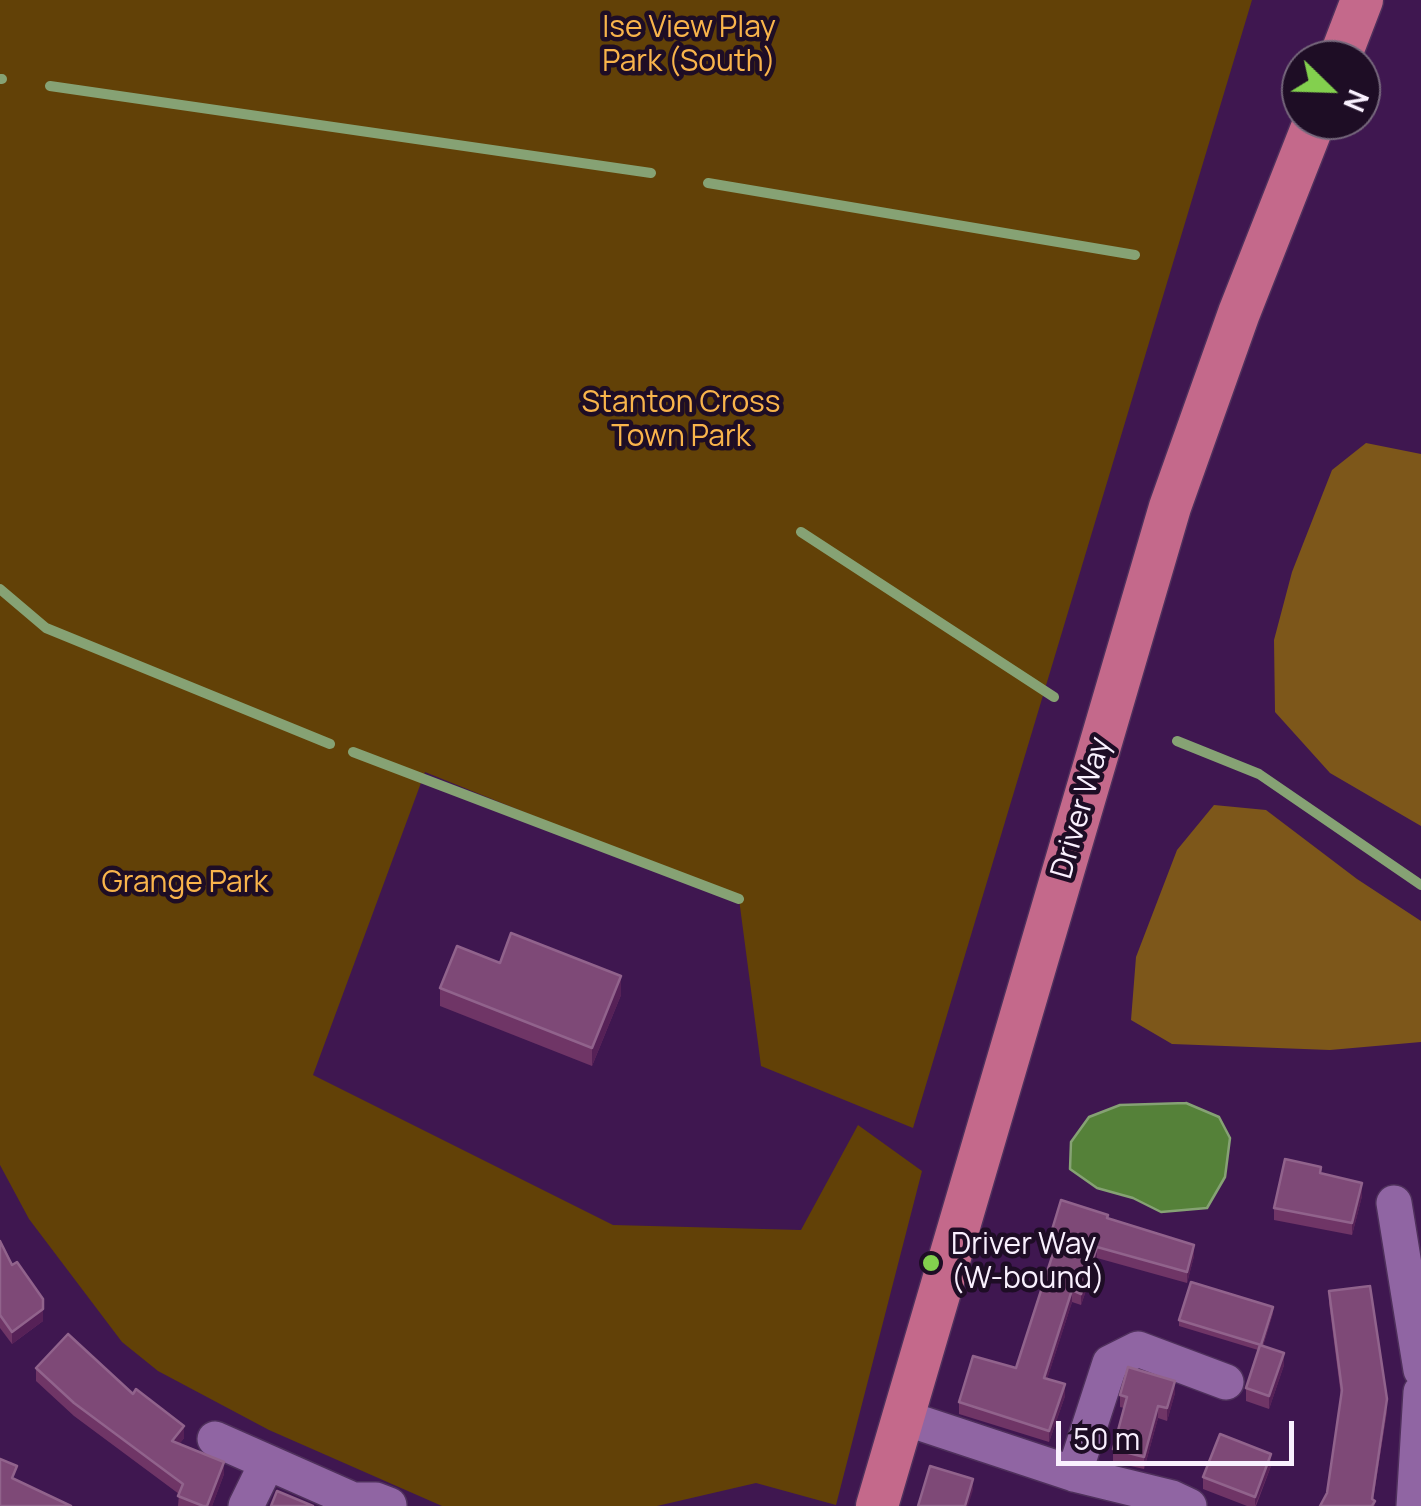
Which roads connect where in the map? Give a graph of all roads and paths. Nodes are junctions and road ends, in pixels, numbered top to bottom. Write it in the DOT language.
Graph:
graph roads {
  1 [pos="1362,0"];
  2 [pos="1347,40"];
  3 [pos="1307,140"];
  4 [pos="1394,1203"];
  5 [pos="1421,1370"];
  6 [pos="1226,1382"];
  7 [pos="1421,1392"];
  8 [pos="905,1418"];
  9 [pos="215,1439"];
  10 [pos="267,1463"];
  11 [pos="1074,1474"];
  12 [pos="389,1504"];
  13 [pos="246,1506"];
  14 [pos="877,1506"];
  15 [pos="1188,1506"];
  16 [pos="1414,1506"];
  1 -- 2 [label="main road"];
  3 -- 8 [label="main road, Driver Way"];
  4 -- 5 [label="street"];
  6 -- 11 [label="street"];
  7 -- 16 [label="street"];
  8 -- 11 [label="street"];
  8 -- 14 [label="main road, Driver Way"];
  9 -- 10 [label="street"];
  10 -- 12 [label="street"];
  10 -- 13 [label="street"];
  11 -- 15 [label="street"];
}
